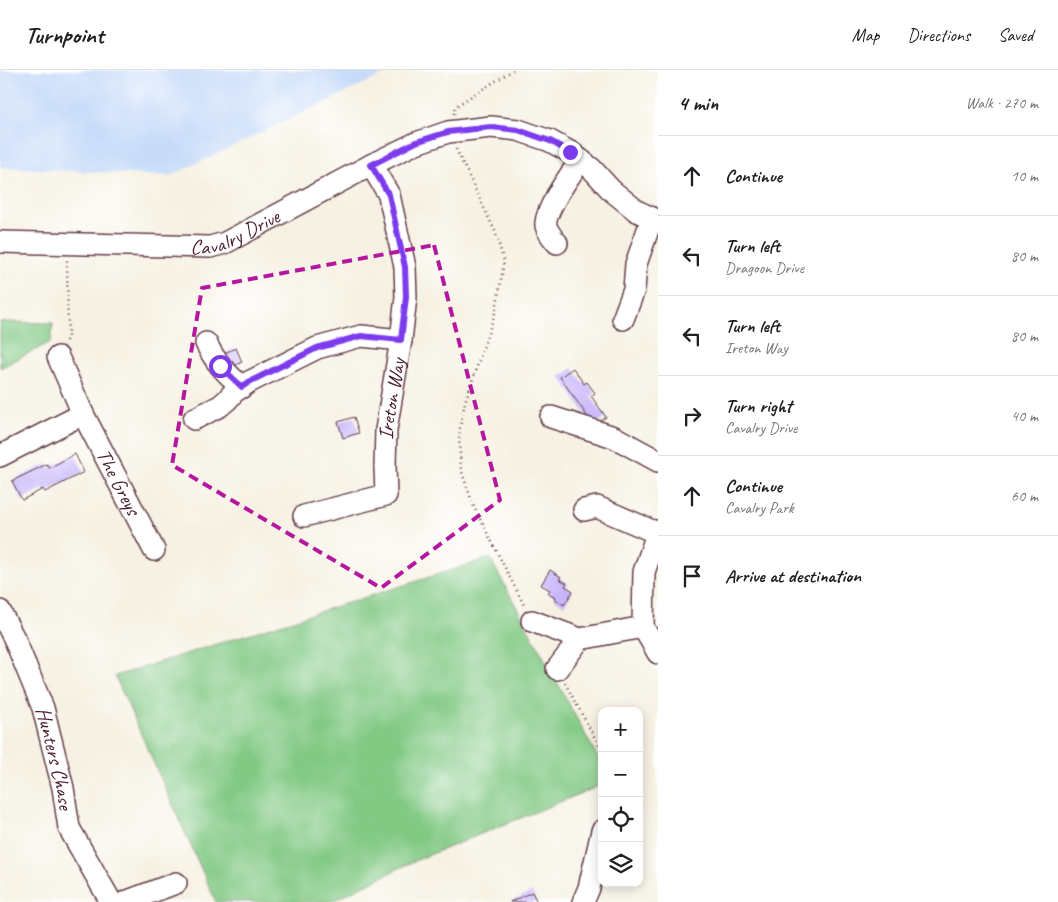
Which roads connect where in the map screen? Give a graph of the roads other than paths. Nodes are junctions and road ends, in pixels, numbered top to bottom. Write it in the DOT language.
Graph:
graph roads {
  1 [pos="581,160"];
  2 [pos="371,165"];
  3 [pos="655,220"];
  4 [pos="0,242"];
  5 [pos="557,243"];
  6 [pos="623,320"];
  7 [pos="401,340"];
  8 [pos="206,342"];
  9 [pos="58,357"];
  10 [pos="251,382"];
  11 [pos="83,414"];
  12 [pos="552,417"];
  13 [pos="194,419"];
  14 [pos="0,456"];
  15 [pos="658,461"];
  16 [pos="584,510"];
  17 [pos="304,516"];
  18 [pos="657,532"];
  19 [pos="154,550"];
  20 [pos="651,588"];
  21 [pos="0,611"];
  22 [pos="532,621"];
  23 [pos="643,626"];
  24 [pos="580,639"];
  25 [pos="658,653"];
  26 [pos="557,669"];
  27 [pos="599,842"];
  28 [pos="176,883"];
  29 [pos="111,902"];
  30 [pos="126,902"];
  31 [pos="583,902"];
  1 -- 2 [label="street, Cavalry Drive"];
  1 -- 3 [label="street, Cavalry Drive"];
  1 -- 5 [label="street"];
  2 -- 4 [label="street, Cavalry Drive"];
  2 -- 7 [label="street, Ireton Way"];
  3 -- 6 [label="street"];
  7 -- 10 [label="street"];
  7 -- 17 [label="street, Ireton Way"];
  8 -- 10 [label="street"];
  9 -- 11 [label="street, The Greys"];
  10 -- 13 [label="street"];
  11 -- 14 [label="street"];
  11 -- 19 [label="street, The Greys"];
  12 -- 15 [label="street"];
  16 -- 18 [label="street"];
  18 -- 20 [label="street"];
  20 -- 23 [label="street"];
  21 -- 29 [label="street, Hunters Chase"];
  22 -- 24 [label="street"];
  23 -- 24 [label="street"];
  23 -- 25 [label="street"];
  24 -- 26 [label="street"];
  27 -- 31 [label="street"];
  28 -- 30 [label="street"];
}
